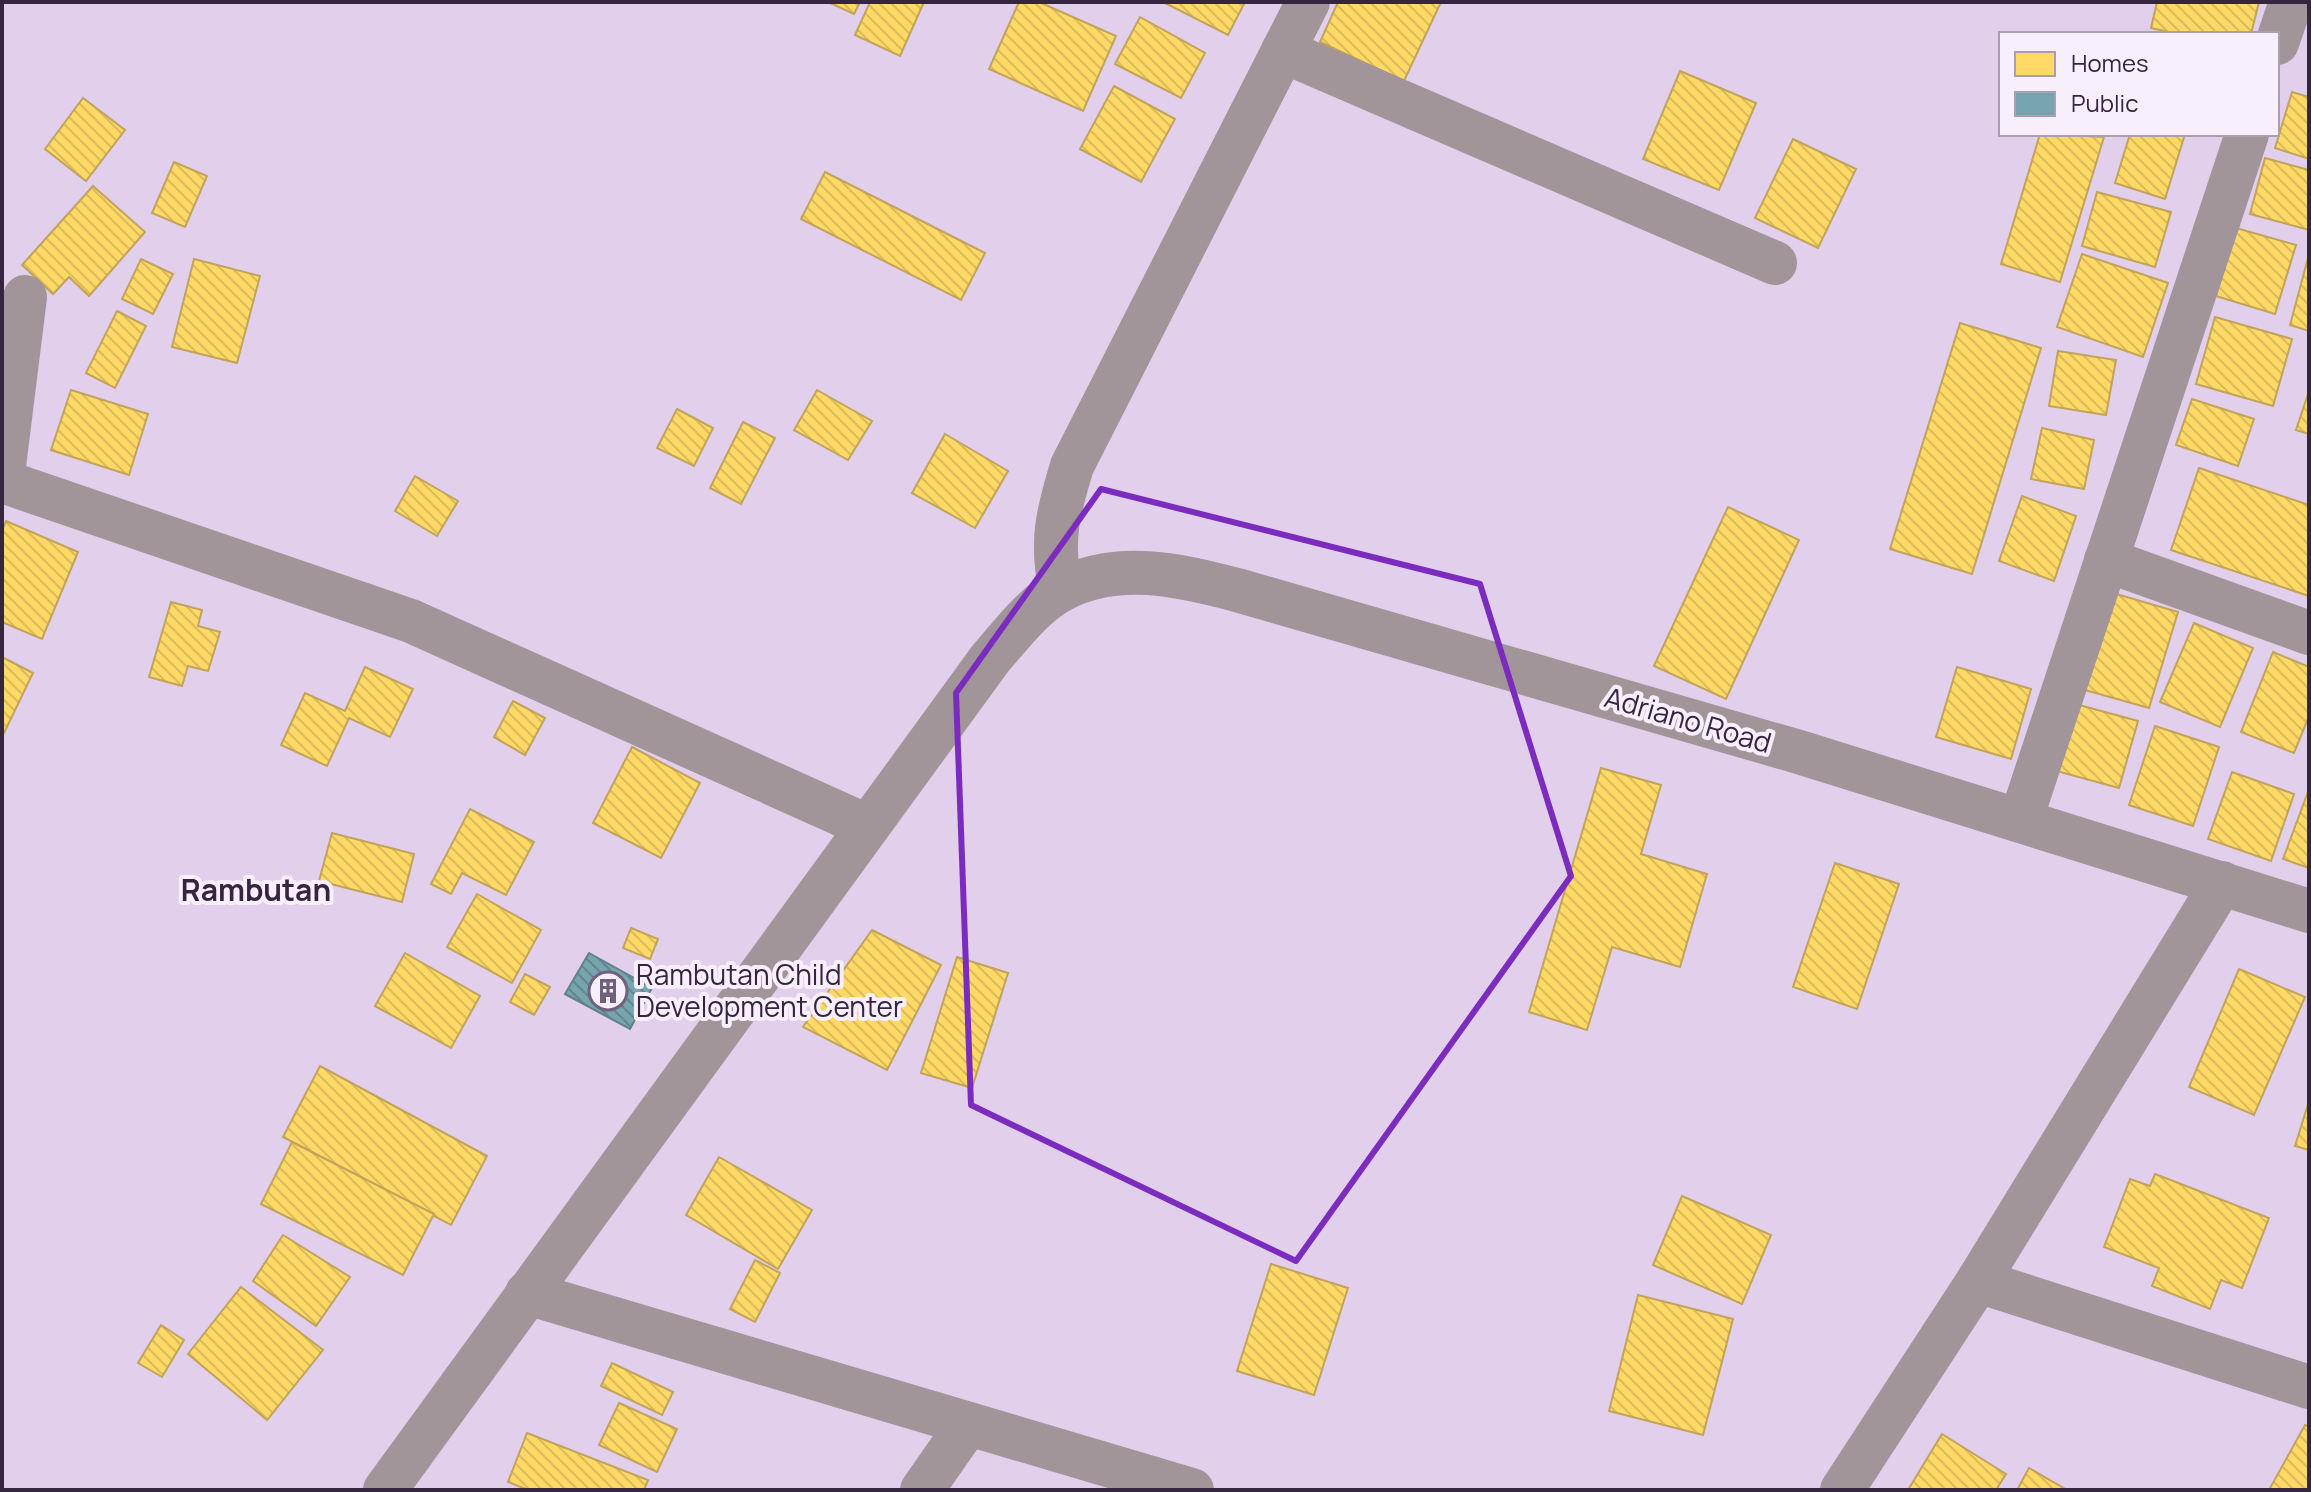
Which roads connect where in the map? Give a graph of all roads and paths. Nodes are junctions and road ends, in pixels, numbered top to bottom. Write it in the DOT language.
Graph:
graph roads {
  1 [pos="1308,2"];
  2 [pos="1283,51"];
  3 [pos="2246,136"];
  4 [pos="1775,263"];
  5 [pos="25,297"];
  6 [pos="2,481"];
  7 [pos="2106,560"];
  8 [pos="1061,590"];
  9 [pos="2309,633"];
  10 [pos="2021,819"];
  11 [pos="867,826"];
  12 [pos="2222,883"];
  13 [pos="2309,911"];
  14 [pos="1978,1281"];
  15 [pos="527,1293"];
  16 [pos="2309,1387"];
  17 [pos="968,1424"];
  18 [pos="385,1490"];
  19 [pos="922,1490"];
  20 [pos="1192,1490"];
  21 [pos="1842,1490"];
  1 -- 2 [label="street"];
  2 -- 4 [label="street"];
  2 -- 8 [label="street"];
  3 -- 7 [label="street"];
  5 -- 6 [label="street"];
  6 -- 11 [label="street"];
  7 -- 9 [label="street"];
  7 -- 10 [label="street"];
  8 -- 10 [label="street, Adriano Road"];
  8 -- 11 [label="street, Adriano Road"];
  10 -- 12 [label="street, Adriano Road"];
  11 -- 15 [label="street, Adriano Road"];
  12 -- 13 [label="street, Adriano Road"];
  12 -- 14 [label="street"];
  14 -- 16 [label="street"];
  14 -- 21 [label="street"];
  15 -- 17 [label="street"];
  15 -- 18 [label="street, Adriano Road"];
  17 -- 19 [label="street"];
  17 -- 20 [label="street"];
}
